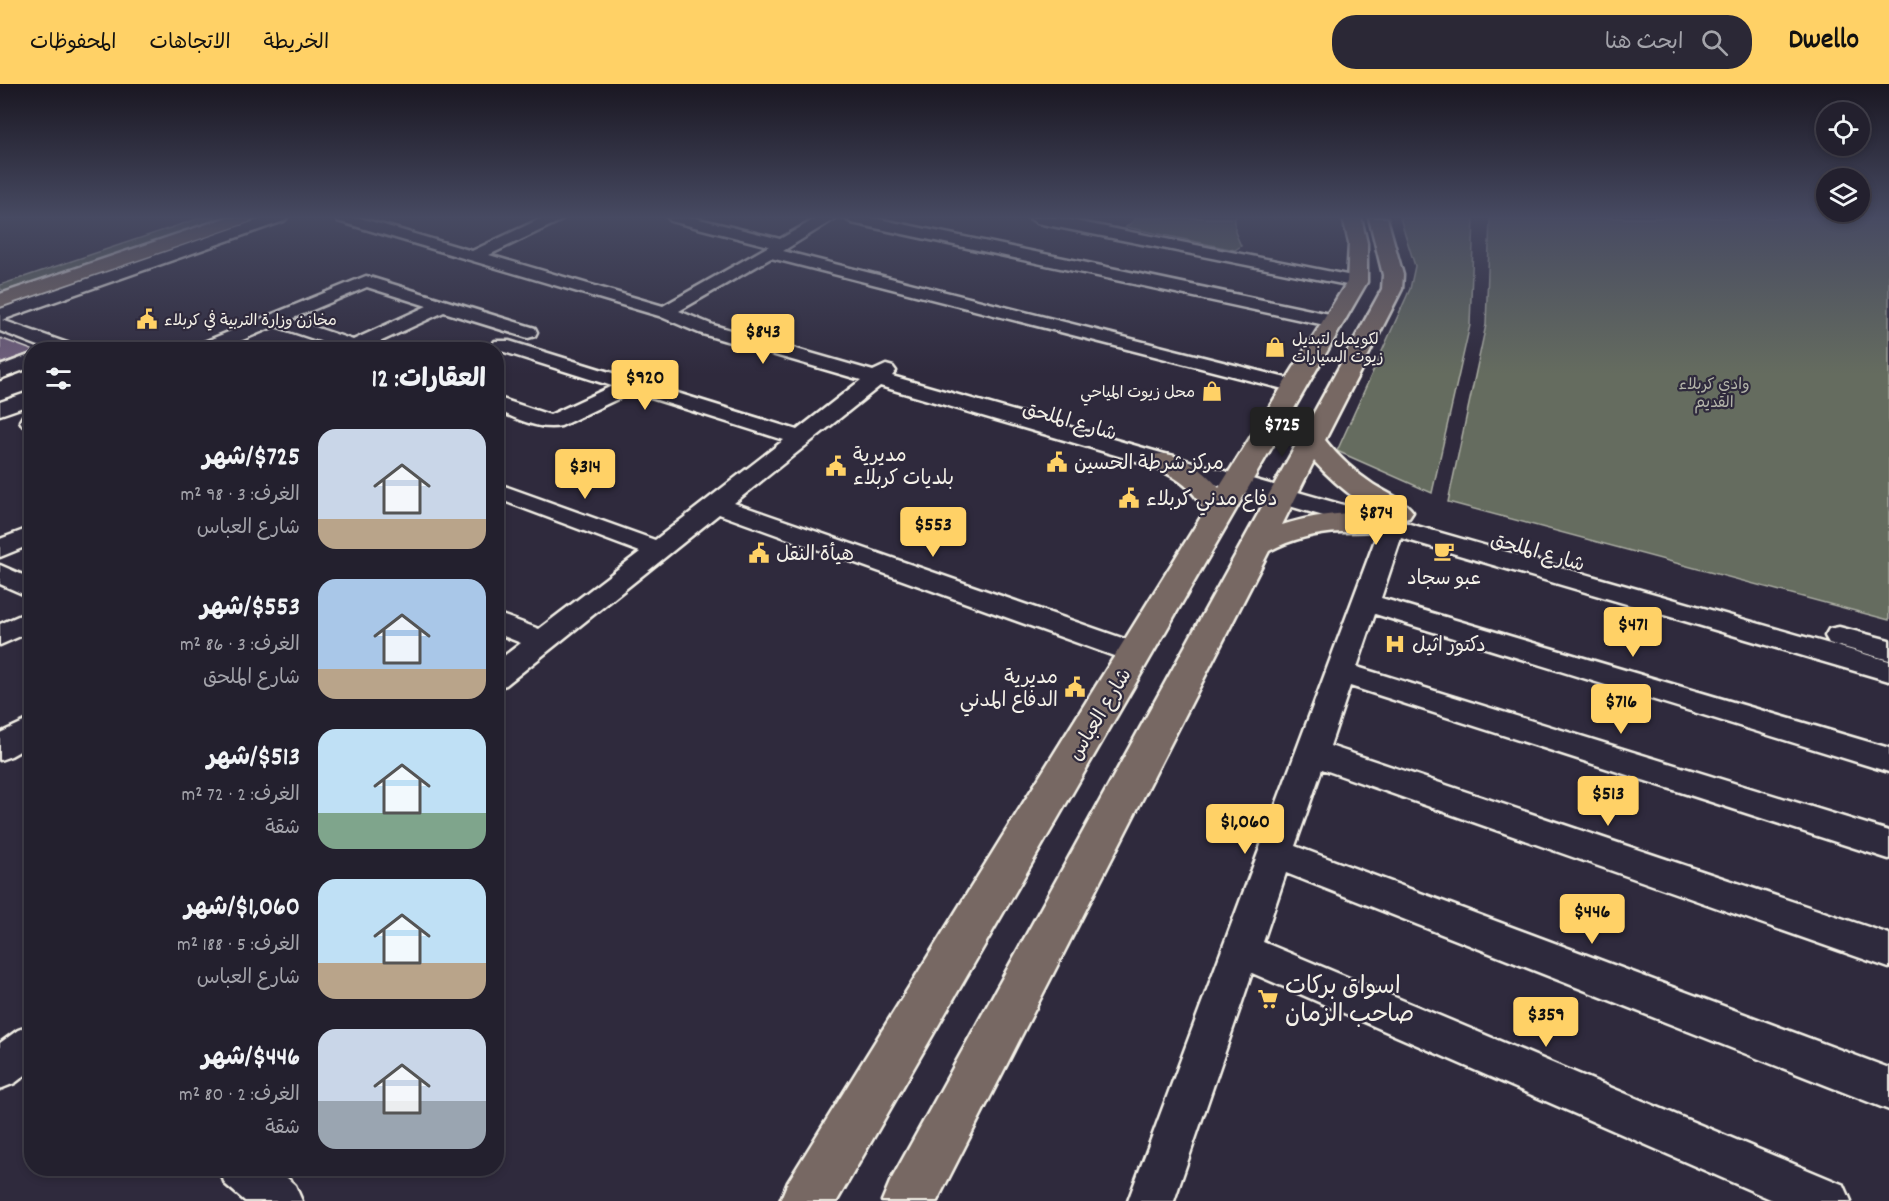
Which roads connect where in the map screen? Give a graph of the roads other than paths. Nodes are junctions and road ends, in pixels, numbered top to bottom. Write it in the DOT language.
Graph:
graph roads {
  1 [pos="90,270"];
  2 [pos="129,270"];
  3 [pos="522,270"];
  4 [pos="737,270"];
  5 [pos="858,270"];
  6 [pos="1096,270"];
  7 [pos="1298,270"];
  8 [pos="1357,270"];
  9 [pos="1393,270"];
  10 [pos="1357,282"];
  11 [pos="0,301"];
  12 [pos="444,305"];
  13 [pos="665,312"];
  14 [pos="0,315"];
  15 [pos="274,319"];
  16 [pos="1334,321"];
  17 [pos="0,324"];
  18 [pos="46,342"];
  19 [pos="220,342"];
  20 [pos="338,342"];
  21 [pos="367,342"];
  22 [pos="504,344"];
  23 [pos="504,349"];
  24 [pos="24,363"];
  25 [pos="0,373"];
  26 [pos="882,374"];
  27 [pos="629,386"];
  28 [pos="1295,386"];
  29 [pos="24,400"];
  30 [pos="504,406"];
  31 [pos="1,409"];
  32 [pos="24,418"];
  33 [pos="800,438"];
  34 [pos="1311,441"];
  35 [pos="1162,461"];
  36 [pos="1234,488"];
  37 [pos="1286,489"];
  38 [pos="504,493"];
  39 [pos="716,505"];
  40 [pos="1388,521"];
  41 [pos="24,538"];
  42 [pos="1256,546"];
  43 [pos="0,549"];
  44 [pos="659,549"];
  45 [pos="0,573"];
  46 [pos="24,586"];
  47 [pos="1364,602"];
  48 [pos="24,623"];
  49 [pos="504,625"];
  50 [pos="0,636"];
  51 [pos="542,641"];
  52 [pos="1889,650"];
  53 [pos="1135,653"];
  54 [pos="1889,670"];
  55 [pos="504,672"];
  56 [pos="1339,672"];
  57 [pos="24,734"];
  58 [pos="0,748"];
  59 [pos="1310,752"];
  60 [pos="1889,760"];
  61 [pos="1889,845"];
  62 [pos="1274,854"];
  63 [pos="1240,950"];
  64 [pos="1889,951"];
  65 [pos="24,1050"];
  66 [pos="0,1069"];
  67 [pos="1889,1089"];
  68 [pos="250,1176"];
  69 [pos="1156,1199"];
  70 [pos="279,1201"];
  71 [pos="807,1201"];
  72 [pos="909,1201"];
  73 [pos="1828,1201"];
  1 -- 11 [label="main road"];
  2 -- 14 [label="street"];
  3 -- 13 [label="street, شارع الملحق"];
  4 -- 13 [label="street"];
  5 -- 28 [label="street"];
  6 -- 16 [label="street"];
  7 -- 10 [label="street"];
  8 -- 10 [label="main road, شارع العباس"];
  9 -- 34 [label="main road"];
  10 -- 16 [label="main road, شارع العباس"];
  12 -- 15 [label="street"];
  12 -- 21 [label="street"];
  12 -- 22 [label="street"];
  13 -- 26 [label="street, شارع الملحق"];
  15 -- 19 [label="street"];
  15 -- 20 [label="street"];
  16 -- 28 [label="main road, شارع العباس"];
  17 -- 18 [label="street"];
  23 -- 27 [label="street"];
  24 -- 25 [label="street"];
  26 -- 33 [label="street"];
  26 -- 35 [label="street, شارع الملحق"];
  26 -- 36 [label="street, شارع الملحق"];
  27 -- 30 [label="street"];
  27 -- 33 [label="street"];
  28 -- 36 [label="main road, شارع العباس"];
  29 -- 31 [label="street"];
  31 -- 32 [label="street"];
  33 -- 39 [label="street"];
  34 -- 37 [label="main road"];
  34 -- 40 [label="main road"];
  35 -- 36 [label="main road"];
  36 -- 37 [label="street, شارع الملحق"];
  36 -- 53 [label="main road, شارع العباس"];
  37 -- 40 [label="street, شارع الملحق"];
  37 -- 42 [label="main road"];
  38 -- 44 [label="street"];
  39 -- 44 [label="street"];
  39 -- 53 [label="street"];
  40 -- 42 [label="main road"];
  40 -- 47 [label="street"];
  40 -- 52 [label="street, شارع الملحق"];
  40 -- 54 [label="street, شارع الملحق"];
  41 -- 43 [label="street"];
  42 -- 72 [label="main road"];
  44 -- 51 [label="street"];
  45 -- 46 [label="street"];
  47 -- 56 [label="street"];
  47 -- 60 [label="street"];
  48 -- 50 [label="street"];
  49 -- 51 [label="street"];
  51 -- 55 [label="street"];
  53 -- 71 [label="main road, شارع العباس"];
  56 -- 59 [label="street"];
  56 -- 61 [label="street"];
  57 -- 58 [label="street"];
  59 -- 62 [label="street"];
  59 -- 64 [label="street"];
  62 -- 63 [label="street"];
  62 -- 67 [label="street"];
  63 -- 69 [label="street"];
  63 -- 73 [label="street"];
  65 -- 66 [label="street"];
  68 -- 70 [label="street"];
}
